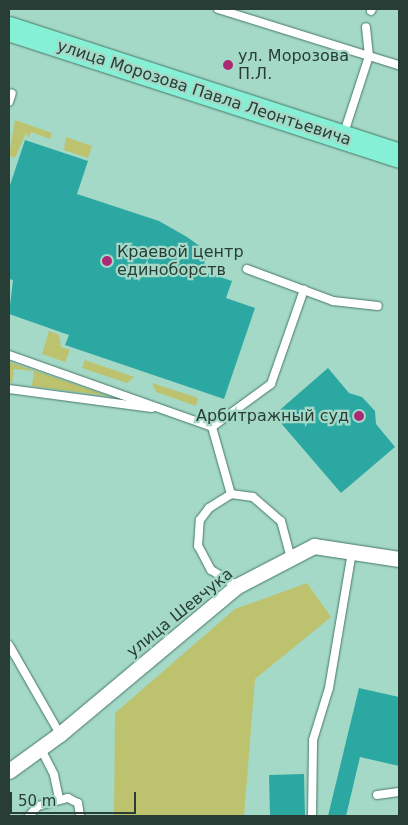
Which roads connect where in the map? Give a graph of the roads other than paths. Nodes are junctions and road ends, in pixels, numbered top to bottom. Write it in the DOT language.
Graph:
graph roads {
  1 [pos="218,9"];
  2 [pos="366,27"];
  3 [pos="9,29"];
  4 [pos="369,56"];
  5 [pos="399,64"];
  6 [pos="12,93"];
  7 [pos="9,102"];
  8 [pos="343,138"];
  9 [pos="399,156"];
  10 [pos="247,269"];
  11 [pos="304,290"];
  12 [pos="378,306"];
  13 [pos="9,355"];
  14 [pos="9,389"];
  15 [pos="162,408"];
  16 [pos="212,427"];
  17 [pos="231,494"];
  18 [pos="352,552"];
  19 [pos="291,558"];
  20 [pos="399,559"];
  21 [pos="236,586"];
  22 [pos="9,645"];
  23 [pos="60,734"];
  24 [pos="42,749"];
  25 [pos="9,771"];
  26 [pos="399,792"];
  27 [pos="377,795"];
  28 [pos="58,799"];
  29 [pos="29,816"];
  30 [pos="80,816"];
  31 [pos="312,816"];
  1 -- 4 [label="lane"];
  2 -- 4 [label="lane"];
  3 -- 8 [label="main road, улица Морозова Павла Леонтьевича"];
  4 -- 5 [label="lane"];
  4 -- 8 [label="lane"];
  6 -- 7 [label="lane"];
  8 -- 9 [label="main road, улица Морозова Павла Леонтьевича"];
  10 -- 11 [label="lane"];
  11 -- 12 [label="lane"];
  11 -- 16 [label="lane"];
  13 -- 15 [label="lane"];
  14 -- 15 [label="lane"];
  15 -- 16 [label="lane"];
  16 -- 17 [label="lane"];
  17 -- 19 [label="lane"];
  17 -- 21 [label="lane"];
  18 -- 19 [label="street, улица Шевчука"];
  18 -- 20 [label="street, улица Шевчука"];
  18 -- 31 [label="lane"];
  19 -- 21 [label="street, улица Шевчука"];
  21 -- 23 [label="street, улица Шевчука"];
  22 -- 23 [label="lane"];
  23 -- 24 [label="street, улица Шевчука"];
  24 -- 25 [label="street, улица Шевчука"];
  24 -- 28 [label="lane"];
  26 -- 27 [label="lane"];
  28 -- 29 [label="lane"];
  28 -- 30 [label="lane"];
}
